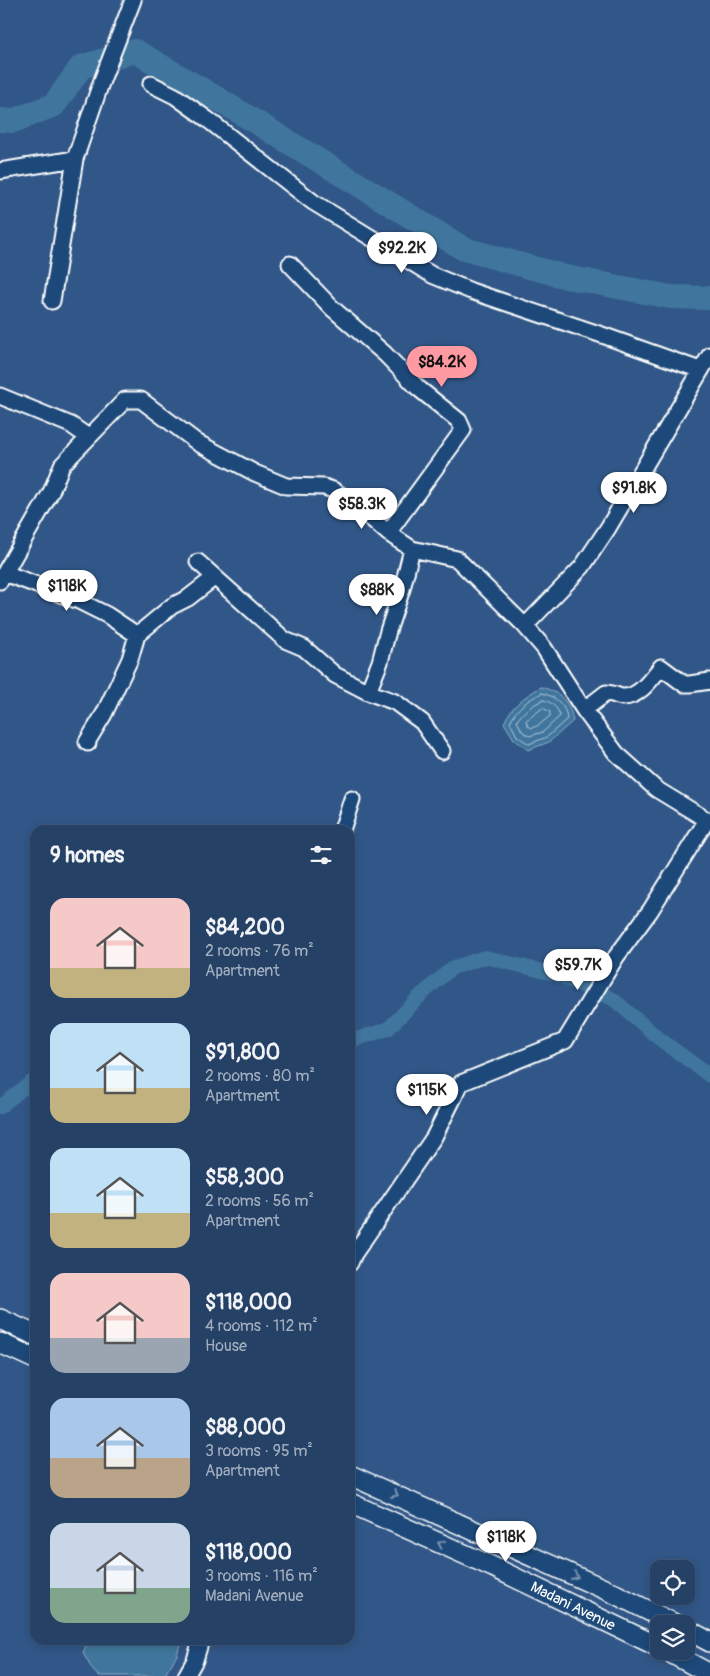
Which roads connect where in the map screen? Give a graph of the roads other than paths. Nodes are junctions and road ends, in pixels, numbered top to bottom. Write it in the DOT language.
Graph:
graph roads {
  1 [pos="134,0"];
  2 [pos="151,84"];
  3 [pos="75,159"];
  4 [pos="0,171"];
  5 [pos="290,264"];
  6 [pos="52,301"];
  7 [pos="710,355"];
  8 [pos="700,370"];
  9 [pos="0,396"];
  10 [pos="88,437"];
  11 [pos="388,533"];
  12 [pos="412,549"];
  13 [pos="198,562"];
  14 [pos="215,577"];
  15 [pos="1,579"];
  16 [pos="525,626"];
  17 [pos="137,635"];
  18 [pos="710,681"];
  19 [pos="368,692"];
  20 [pos="584,710"];
  21 [pos="88,743"];
  22 [pos="442,751"];
  23 [pos="352,799"];
  24 [pos="708,820"];
  25 [pos="344,825"];
  26 [pos="355,1253"];
  27 [pos="0,1319"];
  28 [pos="30,1334"];
  29 [pos="0,1343"];
  30 [pos="30,1357"];
  31 [pos="355,1477"];
  32 [pos="355,1505"];
  33 [pos="657,1615"];
  34 [pos="695,1634"];
  35 [pos="710,1642"];
  36 [pos="650,1643"];
  37 [pos="200,1645"];
  38 [pos="678,1660"];
  39 [pos="690,1670"];
  40 [pos="710,1674"];
  41 [pos="186,1676"];
  1 -- 3 [label="street"];
  2 -- 8 [label="street"];
  3 -- 4 [label="street"];
  3 -- 6 [label="street"];
  5 -- 11 [label="street"];
  7 -- 8 [label="street"];
  8 -- 16 [label="street"];
  9 -- 10 [label="street"];
  10 -- 11 [label="street"];
  10 -- 15 [label="street"];
  11 -- 12 [label="street"];
  12 -- 16 [label="street"];
  12 -- 19 [label="street"];
  13 -- 14 [label="street"];
  14 -- 17 [label="street"];
  14 -- 19 [label="street"];
  15 -- 17 [label="street"];
  16 -- 20 [label="street"];
  17 -- 21 [label="street"];
  18 -- 20 [label="street"];
  19 -- 22 [label="street"];
  20 -- 24 [label="street"];
  23 -- 25 [label="street"];
  24 -- 26 [label="street"];
  27 -- 28 [label="main road"];
  29 -- 30 [label="main road"];
  31 -- 33 [label="main road, one-way"];
  36 -- 32 [label="main road, Madani Avenue, one-way"];
  34 -- 35 [label="main road"];
  37 -- 41 [label="street"];
  38 -- 39 [label="main road"];
  39 -- 40 [label="main road"];
}
